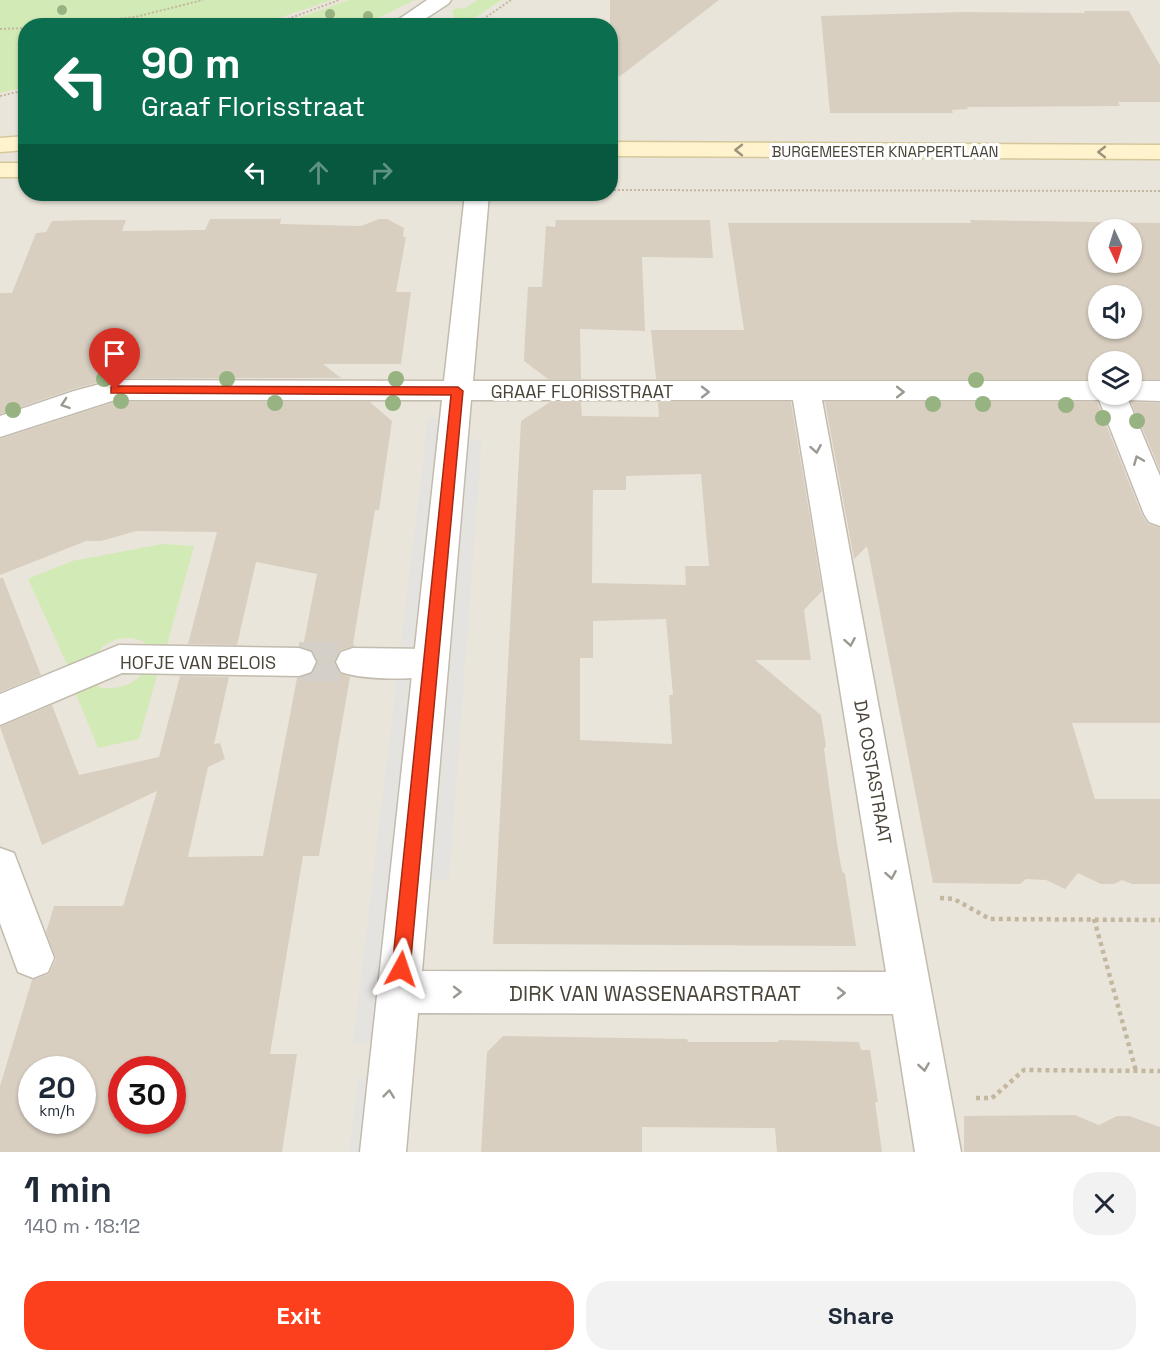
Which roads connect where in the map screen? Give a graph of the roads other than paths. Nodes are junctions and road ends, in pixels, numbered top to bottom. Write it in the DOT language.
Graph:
graph roads {
  1 [pos="441,0"];
  2 [pos="412,18"];
  3 [pos="18,144"];
  4 [pos="0,145"];
  5 [pos="618,149"];
  6 [pos="1160,152"];
  7 [pos="0,170"];
  8 [pos="18,170"];
  9 [pos="646,172"];
  10 [pos="1160,174"];
  11 [pos="476,201"];
  12 [pos="458,391"];
  13 [pos="1088,391"];
  14 [pos="1142,391"];
  15 [pos="1160,391"];
  16 [pos="806,392"];
  17 [pos="1115,405"];
  18 [pos="0,427"];
  19 [pos="1160,514"];
  20 [pos="298,662"];
  21 [pos="353,662"];
  22 [pos="430,663"];
  23 [pos="0,710"];
  24 [pos="0,866"];
  25 [pos="33,958"];
  26 [pos="399,992"];
  27 [pos="912,993"];
  28 [pos="383,1152"];
  29 [pos="938,1152"];
  1 -- 2 [label="street"];
  3 -- 4 [label="main road"];
  6 -- 5 [label="main road, BURGEMEESTER KNAPPERTLAAN, one-way"];
  7 -- 8 [label="main road"];
  9 -- 10 [label="main road, BURGEMEESTER KNAPPERTLAAN"];
  11 -- 12 [label="street"];
  12 -- 16 [label="street, GRAAF FLORISSTRAAT, one-way"];
  12 -- 18 [label="street, GRAAF FLORISSTRAAT, one-way"];
  12 -- 22 [label="street"];
  16 -- 13 [label="street, GRAAF FLORISSTRAAT, one-way"];
  14 -- 15 [label="street"];
  16 -- 27 [label="street, DA COSTASTRAAT, one-way"];
  19 -- 17 [label="street, one-way"];
  20 -- 23 [label="street, HOFJE VAN BELOIS"];
  21 -- 22 [label="street"];
  22 -- 26 [label="street"];
  24 -- 25 [label="street"];
  26 -- 27 [label="street, DIRK VAN WASSENAARSTRAAT, one-way"];
  28 -- 26 [label="street, one-way"];
  27 -- 29 [label="street, DA COSTASTRAAT, one-way"];
}
